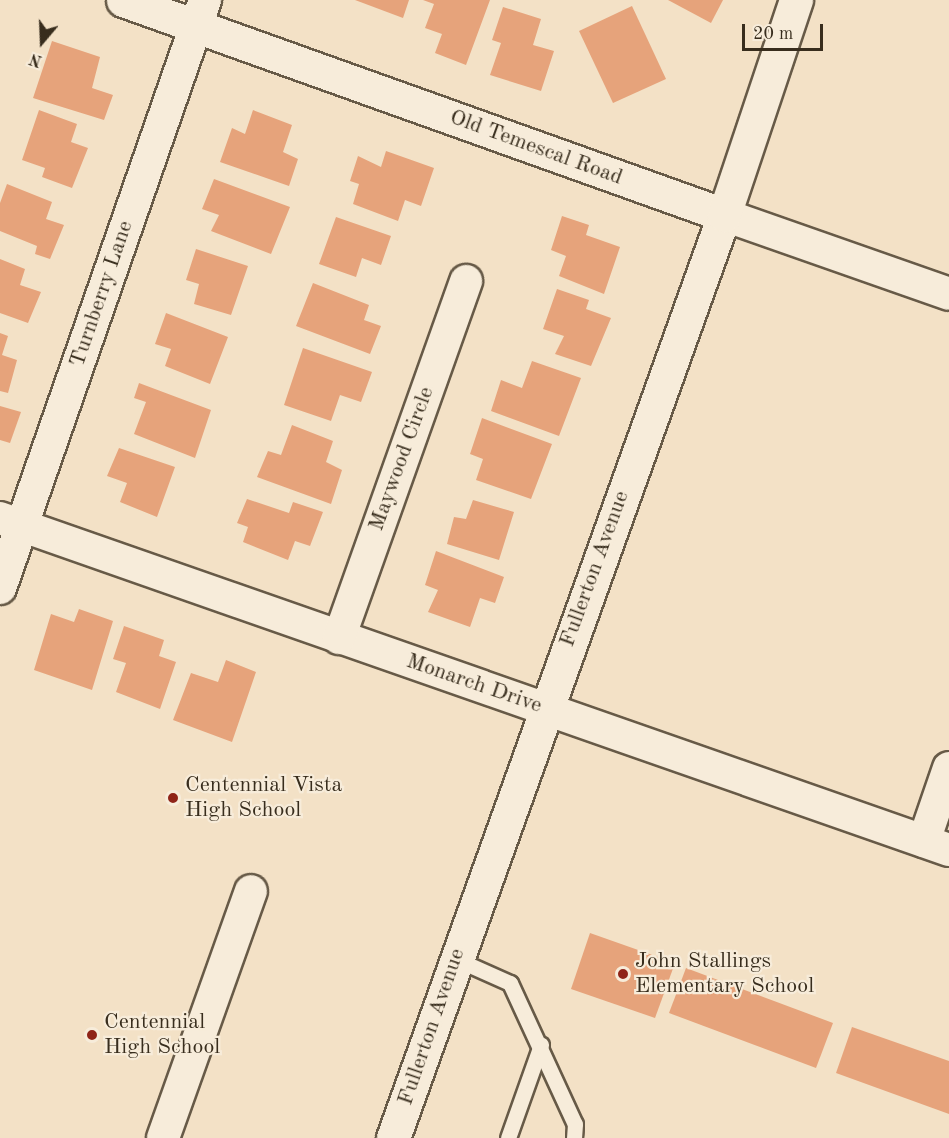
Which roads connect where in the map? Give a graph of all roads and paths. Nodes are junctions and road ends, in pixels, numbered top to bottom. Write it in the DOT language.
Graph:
graph roads {
  1 [pos="123,0"];
  2 [pos="796,0"];
  3 [pos="200,13"];
  4 [pos="724,215"];
  5 [pos="466,281"];
  6 [pos="949,294"];
  7 [pos="11,522"];
  8 [pos="0,588"];
  9 [pos="339,638"];
  10 [pos="544,709"];
  11 [pos="949,768"];
  12 [pos="936,845"];
  13 [pos="251,891"];
  14 [pos="456,959"];
  15 [pos="540,1045"];
  16 [pos="163,1138"];
  17 [pos="393,1138"];
  18 [pos="508,1138"];
  19 [pos="574,1138"];
  1 -- 3 [label="main road, Old Temescal Road"];
  2 -- 4 [label="main road, Fullerton Avenue"];
  3 -- 4 [label="main road, Old Temescal Road"];
  3 -- 7 [label="street, Turnberry Lane"];
  4 -- 6 [label="street, Old Temescal Road"];
  4 -- 10 [label="main road, Fullerton Avenue"];
  5 -- 9 [label="street, Maywood Circle"];
  7 -- 8 [label="street, Turnberry Lane"];
  7 -- 9 [label="street, Monarch Drive"];
  9 -- 10 [label="street, Monarch Drive"];
  10 -- 12 [label="street, Monarch Drive"];
  10 -- 14 [label="main road, Fullerton Avenue"];
  11 -- 12 [label="street"];
  13 -- 16 [label="street"];
  14 -- 15 [label="lane"];
  14 -- 17 [label="main road, Fullerton Avenue"];
  15 -- 18 [label="lane"];
  15 -- 19 [label="lane"];
}
